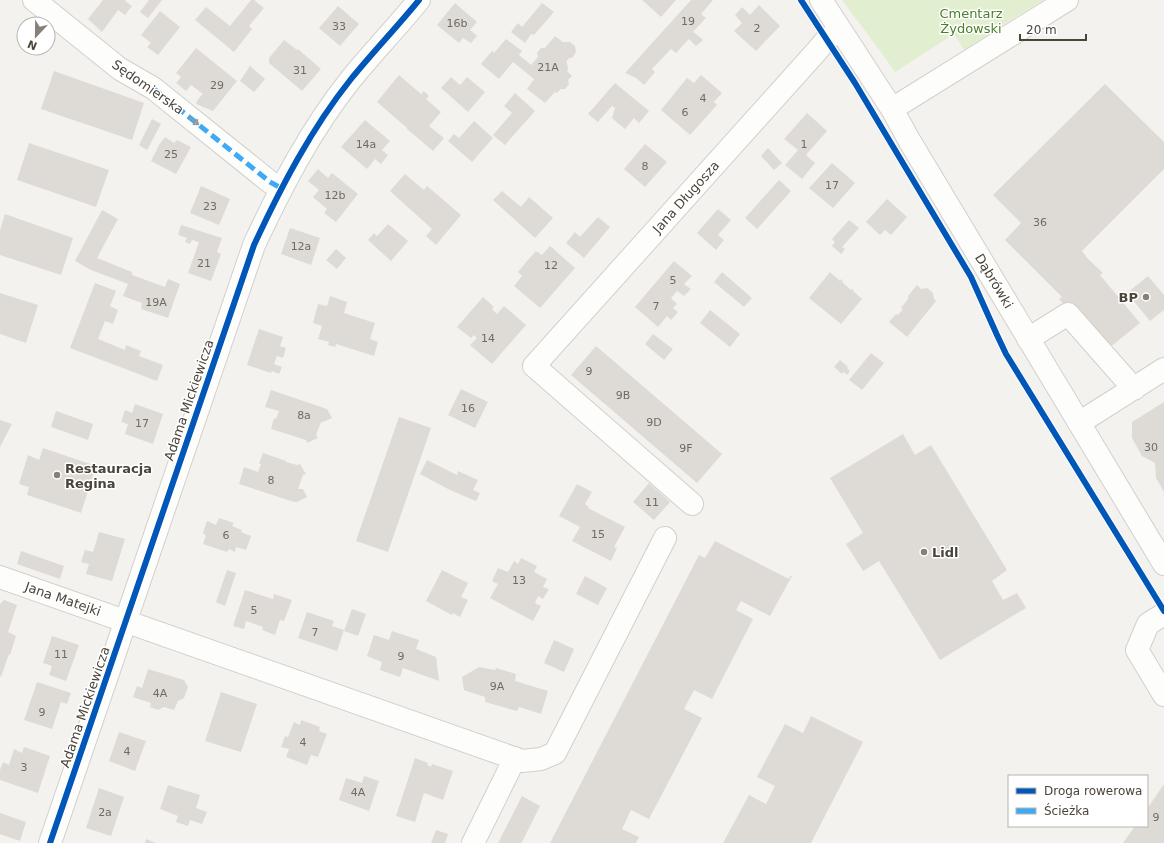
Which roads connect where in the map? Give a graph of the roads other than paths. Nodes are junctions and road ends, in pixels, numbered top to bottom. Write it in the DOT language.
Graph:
graph roads {
  1 [pos="34,0"];
  2 [pos="418,0"];
  3 [pos="821,0"];
  4 [pos="1067,0"];
  5 [pos="840,30"];
  6 [pos="892,109"];
  7 [pos="281,188"];
  8 [pos="1028,339"];
  9 [pos="1164,369"];
  10 [pos="1134,389"];
  11 [pos="1079,423"];
  12 [pos="692,504"];
  13 [pos="665,538"];
  14 [pos="1164,564"];
  15 [pos="0,577"];
  16 [pos="1164,614"];
  17 [pos="126,621"];
  18 [pos="1164,695"];
  19 [pos="515,758"];
  20 [pos="50,843"];
  21 [pos="472,843"];
  1 -- 7 [label="street, Sędomierska, one-way"];
  2 -- 7 [label="street, Adama Mickiewicza"];
  3 -- 5 [label="street, Dąbrówki"];
  4 -- 6 [label="street"];
  5 -- 6 [label="street, Dąbrówki"];
  5 -- 12 [label="street, Jana Długosza"];
  6 -- 8 [label="street, Dąbrówki"];
  7 -- 17 [label="street, Adama Mickiewicza"];
  8 -- 10 [label="street"];
  8 -- 11 [label="street, Dąbrówki"];
  9 -- 10 [label="street"];
  10 -- 11 [label="street"];
  11 -- 14 [label="street, Dąbrówki"];
  13 -- 19 [label="street, Jana Matejki"];
  15 -- 17 [label="street, Jana Matejki"];
  16 -- 18 [label="street"];
  17 -- 19 [label="street, Jana Matejki"];
  17 -- 20 [label="street, Adama Mickiewicza"];
  19 -- 21 [label="street"];
}
